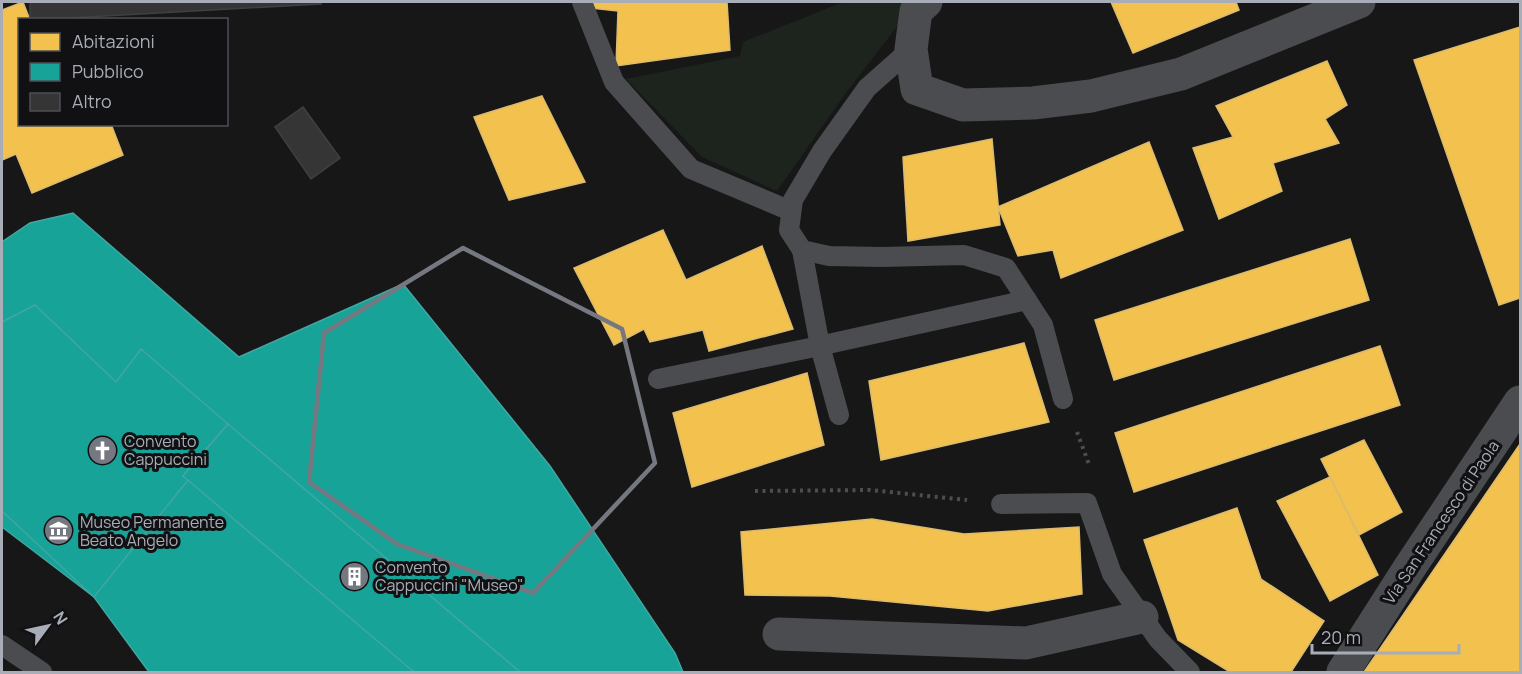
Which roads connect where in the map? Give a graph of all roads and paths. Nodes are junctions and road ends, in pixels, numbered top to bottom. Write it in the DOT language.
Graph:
graph roads {
  1 [pos="582,2"];
  2 [pos="926,2"];
  3 [pos="1359,2"];
  4 [pos="911,49"];
  5 [pos="791,211"];
  6 [pos="802,250"];
  7 [pos="1027,300"];
  8 [pos="820,346"];
  9 [pos="658,379"];
  10 [pos="1063,399"];
  11 [pos="1520,404"];
  12 [pos="839,415"];
  13 [pos="755,491"];
  14 [pos="1087,503"];
  15 [pos="1000,504"];
  16 [pos="1142,617"];
  17 [pos="779,634"];
  18 [pos="2,645"];
  19 [pos="42,672"];
  20 [pos="1190,672"];
  21 [pos="1343,672"];
  1 -- 5 [label="lane"];
  2 -- 4 [label="street"];
  3 -- 4 [label="street"];
  4 -- 5 [label="lane"];
  5 -- 6 [label="lane"];
  6 -- 7 [label="lane"];
  6 -- 8 [label="lane"];
  7 -- 8 [label="lane"];
  7 -- 10 [label="lane"];
  8 -- 9 [label="lane"];
  8 -- 12 [label="lane"];
  10 -- 14 [label="path"];
  11 -- 21 [label="street, Via San Francesco di Paola"];
  13 -- 15 [label="path"];
  14 -- 15 [label="lane"];
  14 -- 16 [label="lane"];
  16 -- 17 [label="street"];
  16 -- 20 [label="lane"];
  18 -- 19 [label="lane"];
}
